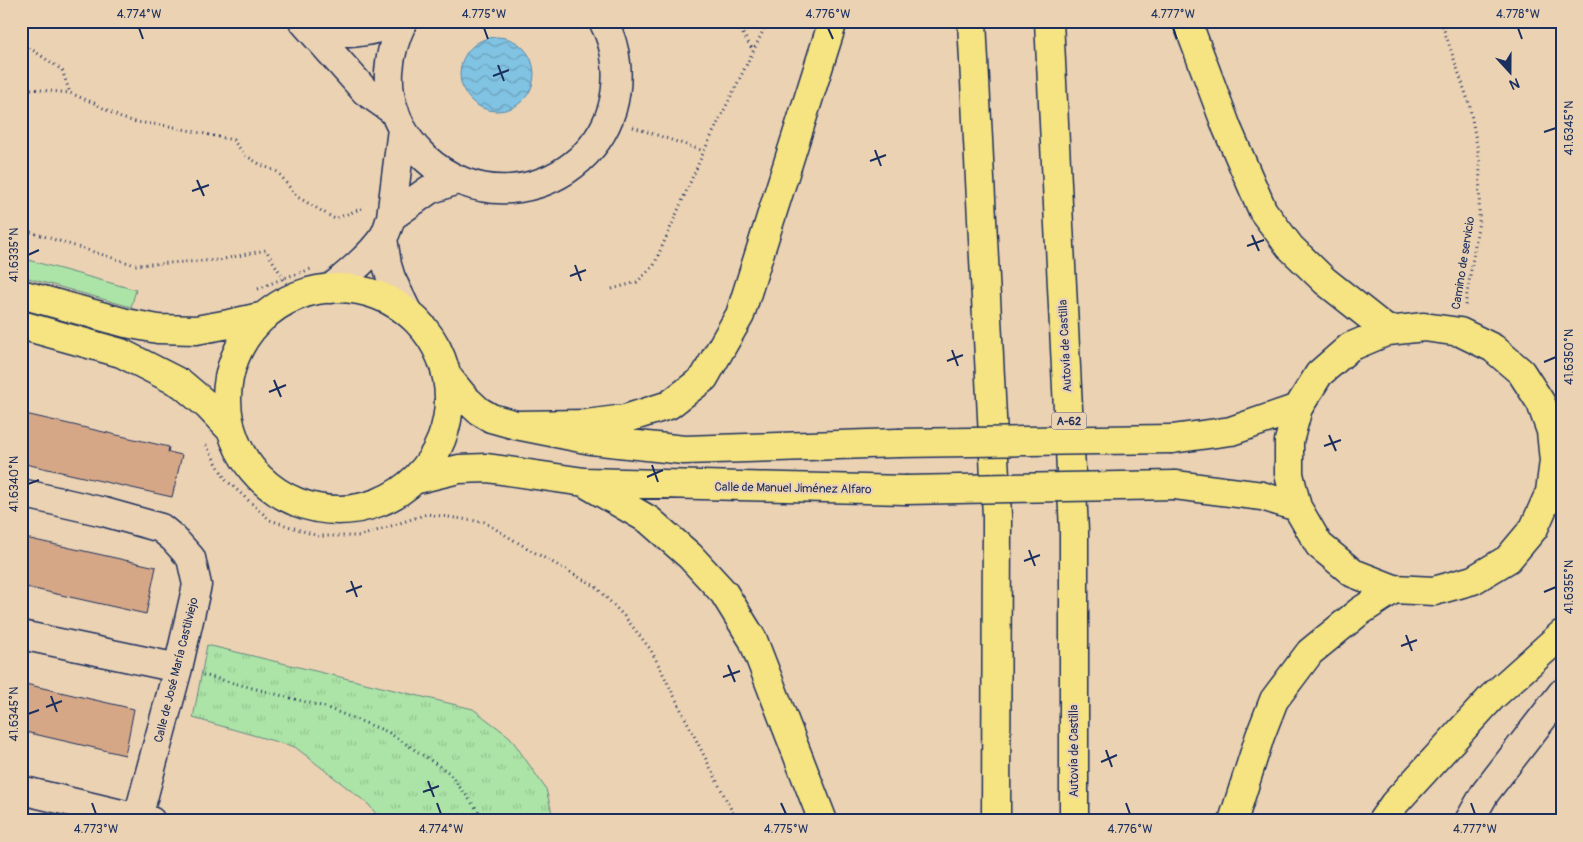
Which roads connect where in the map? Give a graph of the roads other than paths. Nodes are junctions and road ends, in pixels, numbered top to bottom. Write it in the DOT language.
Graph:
graph roads {
  1 [pos="401,21"];
  2 [pos="603,21"];
  3 [pos="833,21"];
  4 [pos="972,21"];
  5 [pos="1049,21"];
  6 [pos="1187,21"];
  7 [pos="306,25"];
  8 [pos="398,120"];
  9 [pos="457,180"];
  10 [pos="381,220"];
  11 [pos="322,279"];
  12 [pos="21,294"];
  13 [pos="408,313"];
  14 [pos="265,316"];
  15 [pos="21,325"];
  16 [pos="1388,331"];
  17 [pos="447,376"];
  18 [pos="1551,406"];
  19 [pos="1298,408"];
  20 [pos="516,425"];
  21 [pos="230,429"];
  22 [pos="414,480"];
  23 [pos="584,482"];
  24 [pos="1556,490"];
  25 [pos="21,494"];
  26 [pos="1297,507"];
  27 [pos="1394,589"];
  28 [pos="21,634"];
  29 [pos="1562,634"];
  30 [pos="178,668"];
  31 [pos="1562,693"];
  32 [pos="21,790"];
  33 [pos="144,819"];
  34 [pos="823,821"];
  35 [pos="996,821"];
  36 [pos="1074,821"];
  37 [pos="1233,821"];
  38 [pos="1382,821"];
  39 [pos="1468,821"];
  1 -- 7 [label="street"];
  1 -- 8 [label="street"];
  2 -- 9 [label="street"];
  3 -- 20 [label="highway"];
  4 -- 35 [label="highway"];
  5 -- 36 [label="highway, Autovía de Castilla / A-62"];
  6 -- 16 [label="highway"];
  7 -- 8 [label="street"];
  8 -- 9 [label="street"];
  8 -- 10 [label="street"];
  9 -- 10 [label="street"];
  10 -- 11 [label="street"];
  10 -- 13 [label="street"];
  11 -- 13 [label="highway"];
  11 -- 14 [label="highway"];
  12 -- 14 [label="highway"];
  13 -- 17 [label="highway"];
  14 -- 21 [label="highway"];
  15 -- 21 [label="highway"];
  16 -- 18 [label="highway"];
  16 -- 19 [label="highway"];
  17 -- 20 [label="highway"];
  17 -- 22 [label="highway"];
  18 -- 24 [label="highway"];
  19 -- 20 [label="highway, bridge"];
  19 -- 26 [label="highway"];
  21 -- 22 [label="highway"];
  22 -- 23 [label="highway, Calle de Manuel Jiménez Alfaro"];
  23 -- 26 [label="highway, Calle de Manuel Jiménez Alfaro, bridge"];
  23 -- 34 [label="highway"];
  24 -- 27 [label="highway"];
  25 -- 30 [label="street, Calle de José María Castilviejo"];
  26 -- 27 [label="highway"];
  27 -- 37 [label="highway"];
  28 -- 30 [label="street"];
  29 -- 38 [label="highway"];
  30 -- 33 [label="street, Calle de José María Castilviejo"];
  31 -- 39 [label="street"];
  32 -- 33 [label="street"];
}
